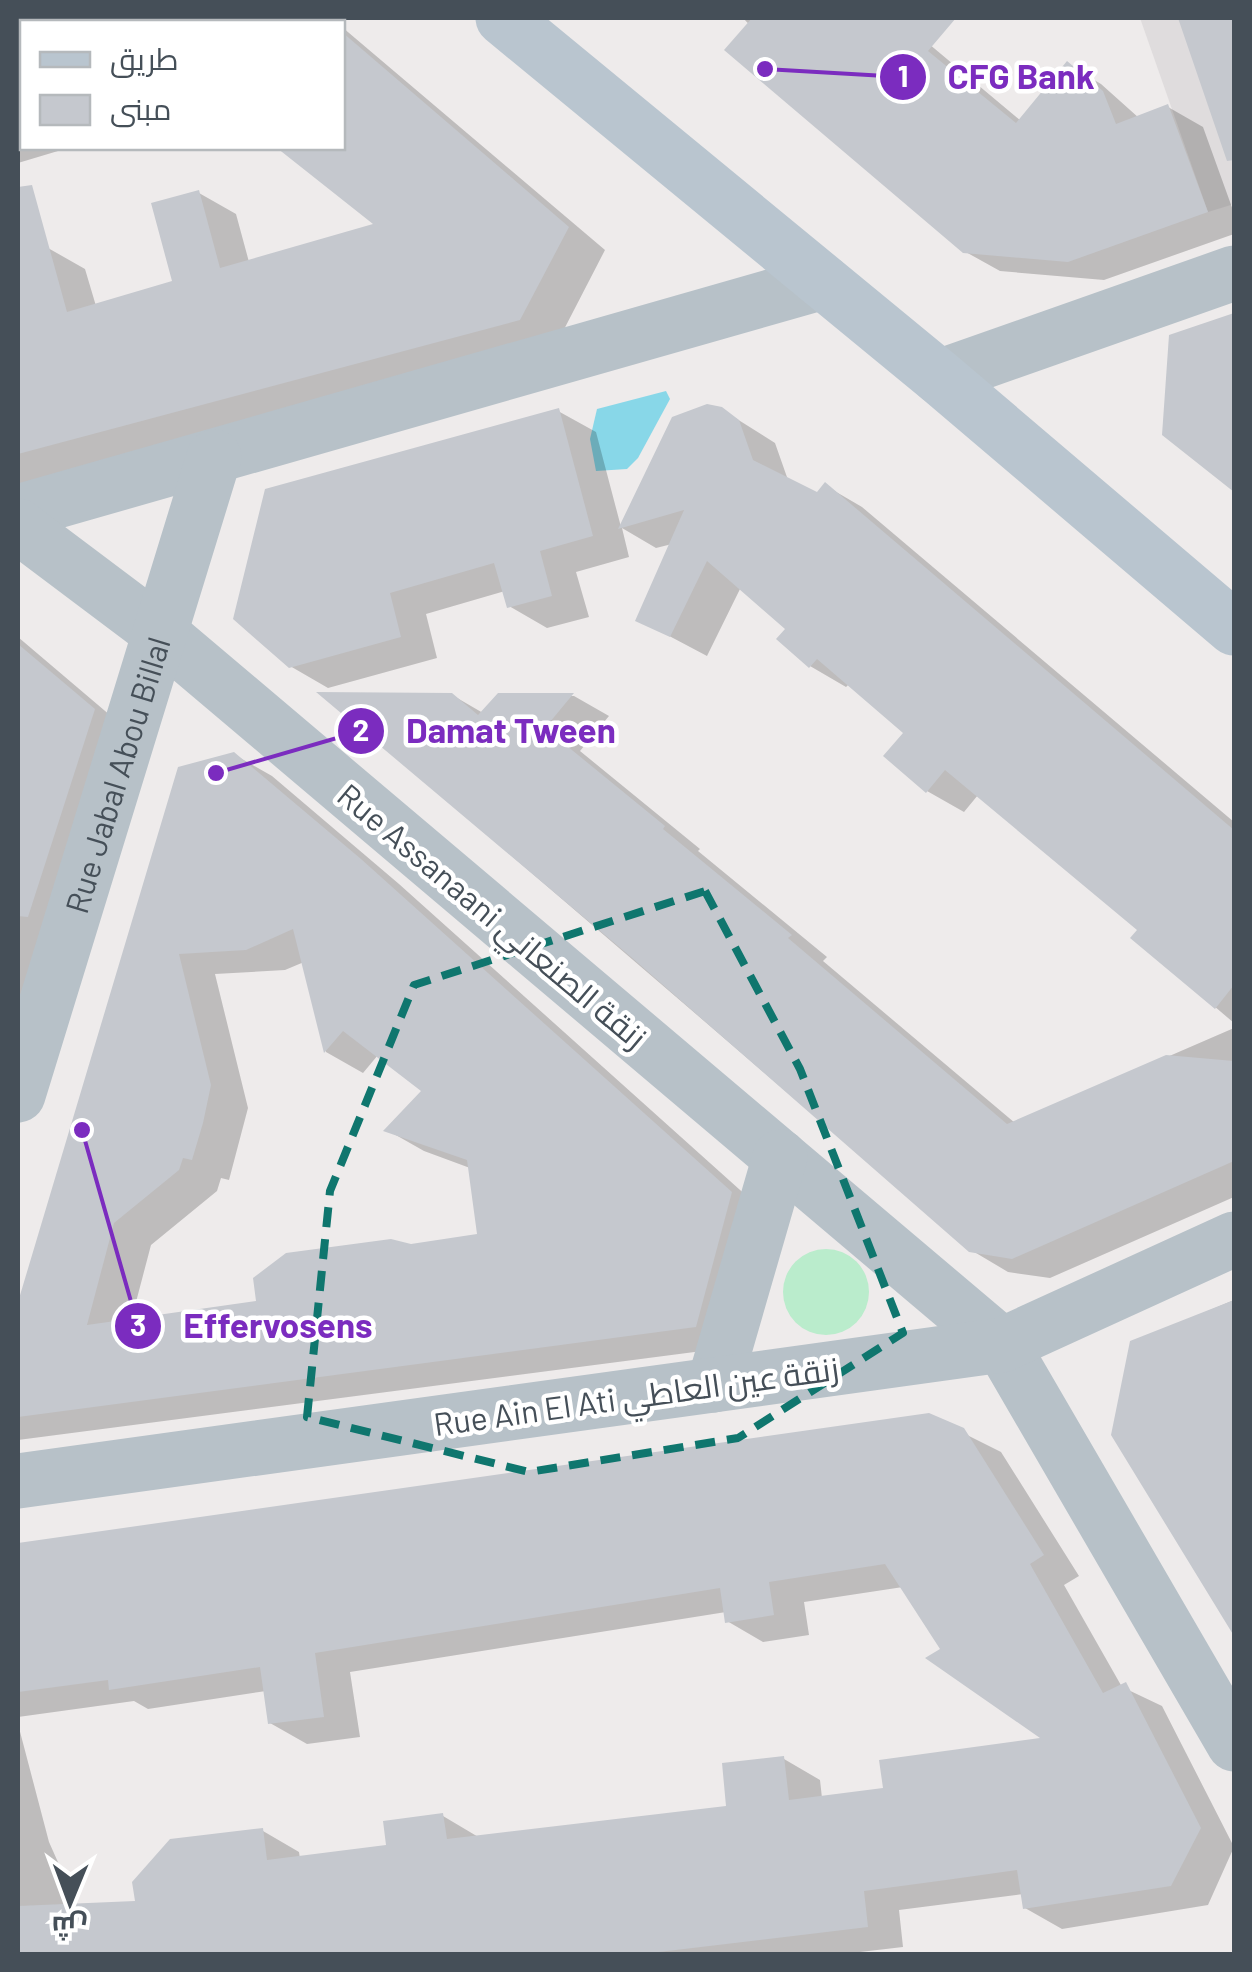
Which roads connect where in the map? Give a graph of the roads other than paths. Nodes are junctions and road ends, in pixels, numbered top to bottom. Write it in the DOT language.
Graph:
graph roads {
  1 [pos="502,18"];
  2 [pos="1234,273"];
  3 [pos="823,282"];
  4 [pos="939,377"];
  5 [pos="214,457"];
  6 [pos="18,512"];
  7 [pos="18,526"];
  8 [pos="1234,628"];
  9 [pos="159,632"];
  10 [pos="18,1095"];
  11 [pos="780,1156"];
  12 [pos="1234,1240"];
  13 [pos="1002,1344"];
  14 [pos="714,1385"];
  15 [pos="18,1480"];
  16 [pos="1234,1744"];
  1 -- 3 [label="main road"];
  2 -- 4 [label="street"];
  3 -- 4 [label="main road"];
  3 -- 5 [label="street"];
  4 -- 8 [label="main road"];
  5 -- 6 [label="street"];
  5 -- 9 [label="street, Rue Jabal Abou Billal"];
  7 -- 9 [label="street, Rue Assanaani زنقة الصنعاني"];
  9 -- 10 [label="street, Rue Jabal Abou Billal"];
  9 -- 11 [label="street, Rue Assanaani زنقة الصنعاني"];
  11 -- 13 [label="street, Rue Assanaani زنقة الصنعاني"];
  11 -- 14 [label="street"];
  12 -- 13 [label="street, Rue Ain El Ati زنقة عين العاطي"];
  13 -- 14 [label="street, Rue Ain El Ati زنقة عين العاطي"];
  13 -- 16 [label="street, Rue Assanaani زنقة الصنعاني"];
  14 -- 15 [label="street, Rue Ain El Ati زنقة عين العاطي"];
}
